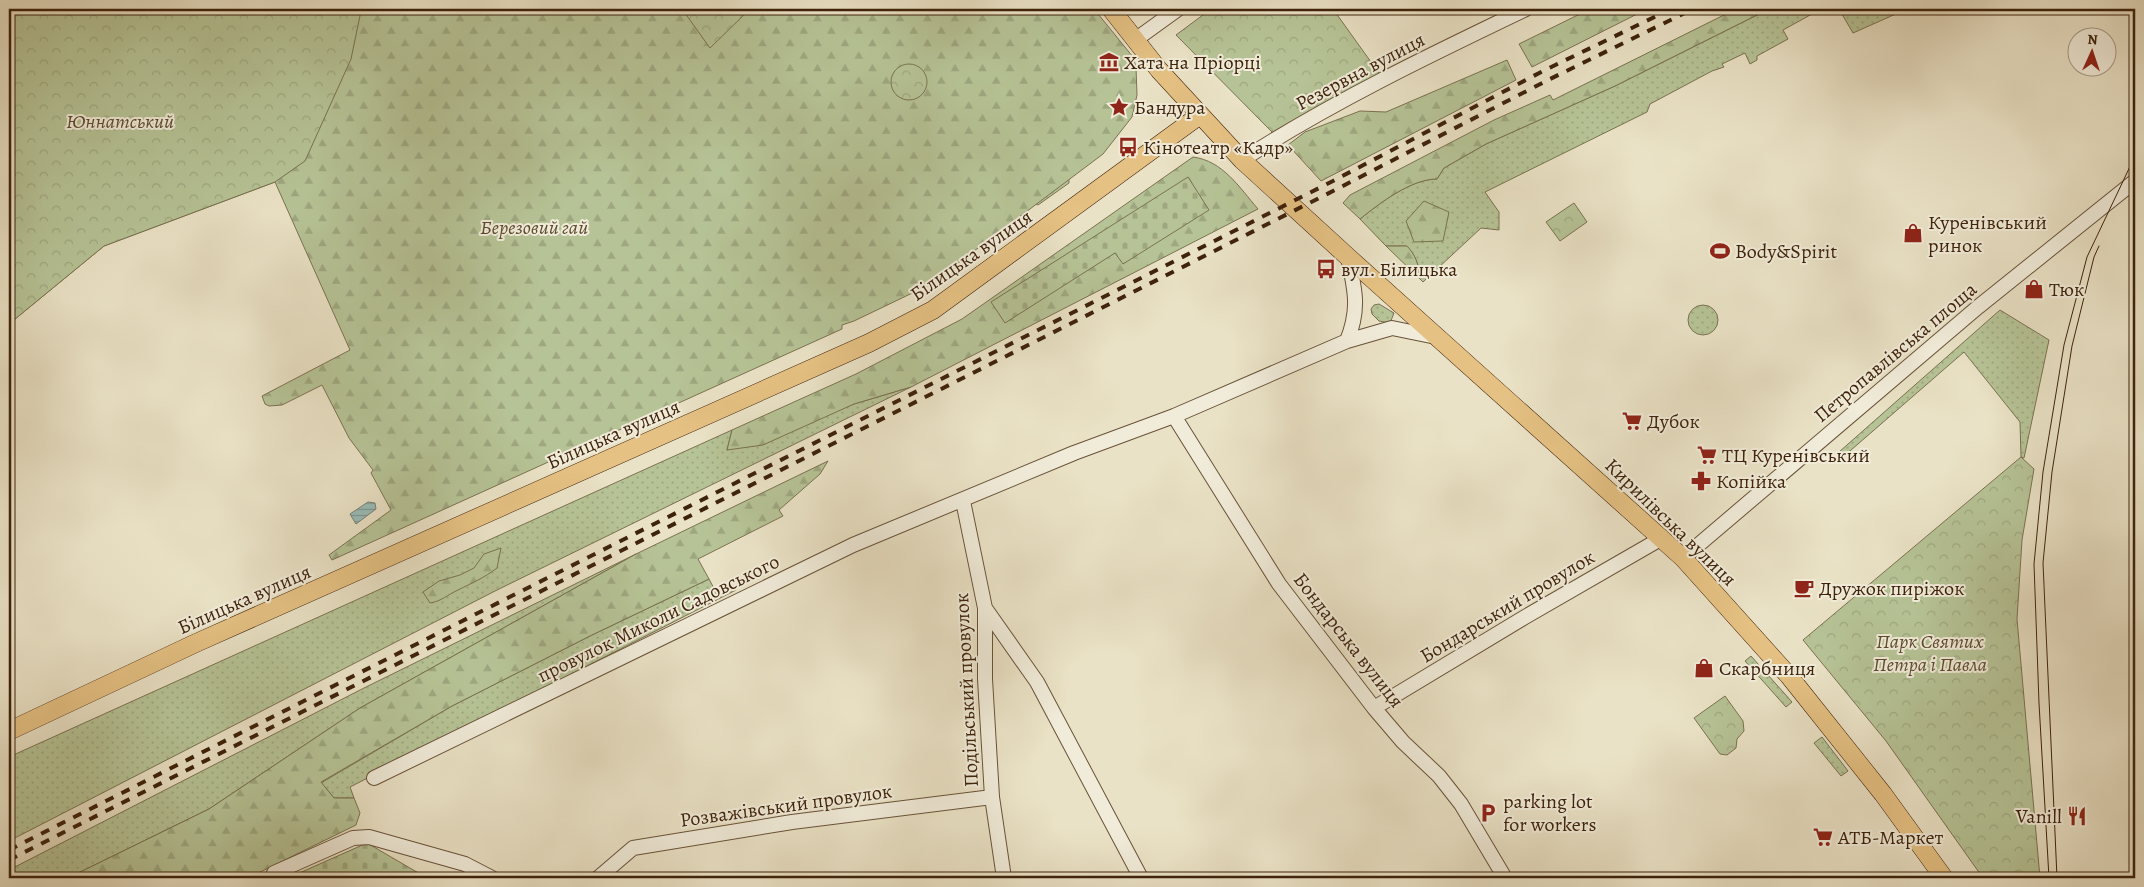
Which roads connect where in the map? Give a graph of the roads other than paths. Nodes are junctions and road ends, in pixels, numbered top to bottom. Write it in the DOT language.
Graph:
graph roads {
  1 [pos="1111,9"];
  2 [pos="1178,9"];
  3 [pos="1526,9"];
  4 [pos="1135,40"];
  5 [pos="1200,115"];
  6 [pos="1242,160"];
  7 [pos="2135,181"];
  8 [pos="1348,257"];
  9 [pos="1439,337"];
  10 [pos="1347,341"];
  11 [pos="1174,416"];
  12 [pos="963,501"];
  13 [pos="1662,538"];
  14 [pos="1683,558"];
  15 [pos="985,608"];
  16 [pos="1374,708"];
  17 [pos="9,731"];
  18 [pos="374,778"];
  19 [pos="992,797"];
  20 [pos="274,873"];
  21 [pos="492,878"];
  22 [pos="598,878"];
  23 [pos="1004,878"];
  24 [pos="1140,878"];
  25 [pos="1505,878"];
  26 [pos="1944,878"];
  1 -- 4 [label="main road, Кирилівська вулиця"];
  2 -- 4 [label="street"];
  3 -- 6 [label="street, Резервна вулиця"];
  4 -- 5 [label="main road, Кирилівська вулиця"];
  5 -- 6 [label="main road, Кирилівська вулиця"];
  5 -- 17 [label="main road, Білицька вулиця"];
  6 -- 8 [label="main road, Кирилівська вулиця"];
  7 -- 14 [label="street, Петропавлівська площа"];
  8 -- 9 [label="main road, Кирилівська вулиця"];
  8 -- 10 [label="street"];
  9 -- 10 [label="street"];
  9 -- 13 [label="main road, Кирилівська вулиця"];
  10 -- 11 [label="street"];
  11 -- 12 [label="street"];
  11 -- 16 [label="street, Бондарська вулиця"];
  12 -- 15 [label="street, Подільський провулок"];
  12 -- 18 [label="street, провулок Миколи Садовського"];
  13 -- 14 [label="main road, Кирилівська вулиця"];
  13 -- 16 [label="street, Бондарський провулок"];
  14 -- 26 [label="main road, Кирилівська вулиця"];
  15 -- 19 [label="street, Подільський провулок"];
  15 -- 24 [label="street"];
  16 -- 25 [label="street, Бондарська вулиця"];
  19 -- 22 [label="street, Розважівський провулок"];
  19 -- 23 [label="street, Подільський провулок"];
  20 -- 21 [label="street"];
}
